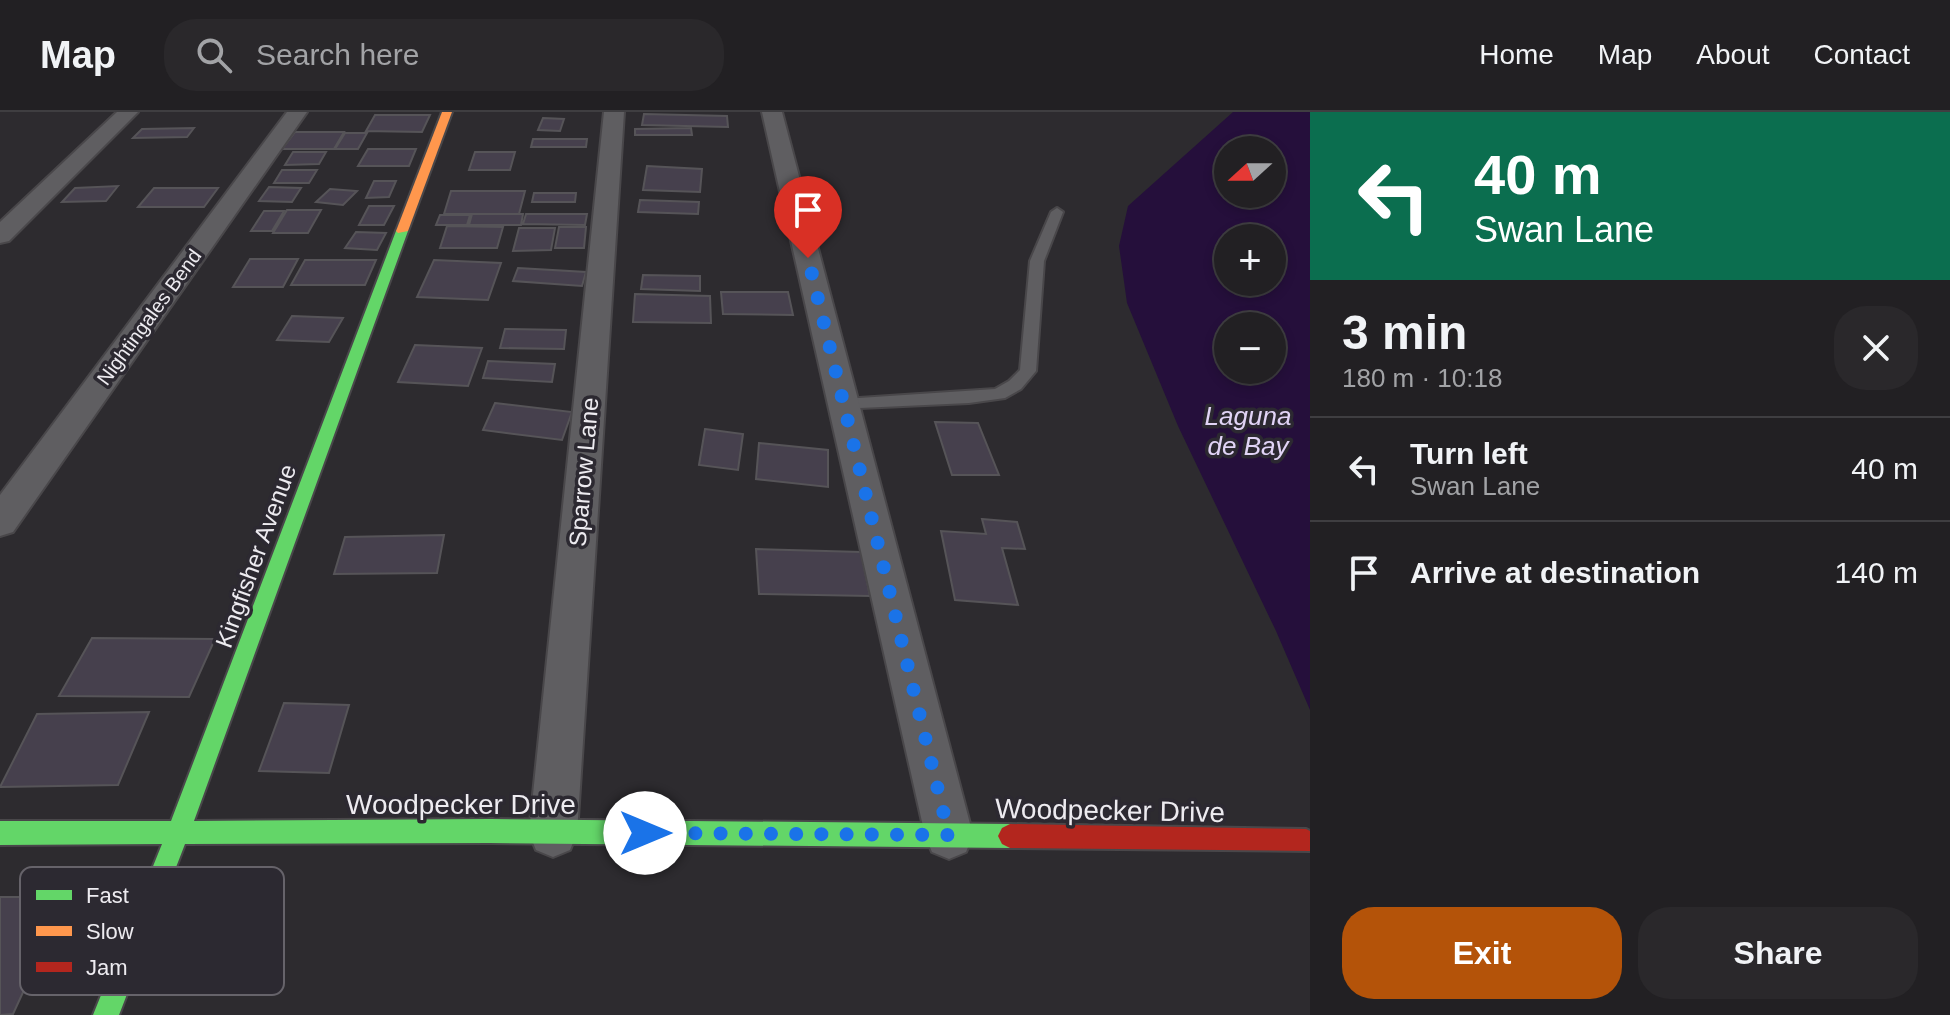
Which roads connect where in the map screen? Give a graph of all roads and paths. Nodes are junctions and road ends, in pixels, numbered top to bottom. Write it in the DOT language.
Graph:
graph roads {
  1 [pos="128,112"];
  2 [pos="297,112"];
  3 [pos="447,112"];
  4 [pos="614,112"];
  5 [pos="772,112"];
  6 [pos="1057,212"];
  7 [pos="0,236"];
  8 [pos="844,405"];
  9 [pos="0,522"];
  10 [pos="179,830"];
  11 [pos="0,833"];
  12 [pos="553,833"];
  13 [pos="949,835"];
  14 [pos="1306,841"];
  15 [pos="164,867"];
  16 [pos="114,995"];
  17 [pos="106,1015"];
  1 -- 7 [label="street"];
  2 -- 9 [label="street, Nightingales Bend"];
  3 -- 10 [label="street, Kingfisher Avenue"];
  4 -- 12 [label="street, Sparrow Lane"];
  5 -- 8 [label="street"];
  6 -- 8 [label="lane"];
  8 -- 13 [label="street"];
  10 -- 11 [label="street, Woodpecker Drive"];
  10 -- 12 [label="street, Woodpecker Drive"];
  10 -- 15 [label="street, Kingfisher Avenue"];
  12 -- 13 [label="street, Woodpecker Drive"];
  13 -- 14 [label="street, Woodpecker Drive"];
  16 -- 17 [label="street, Kingfisher Avenue"];
}
